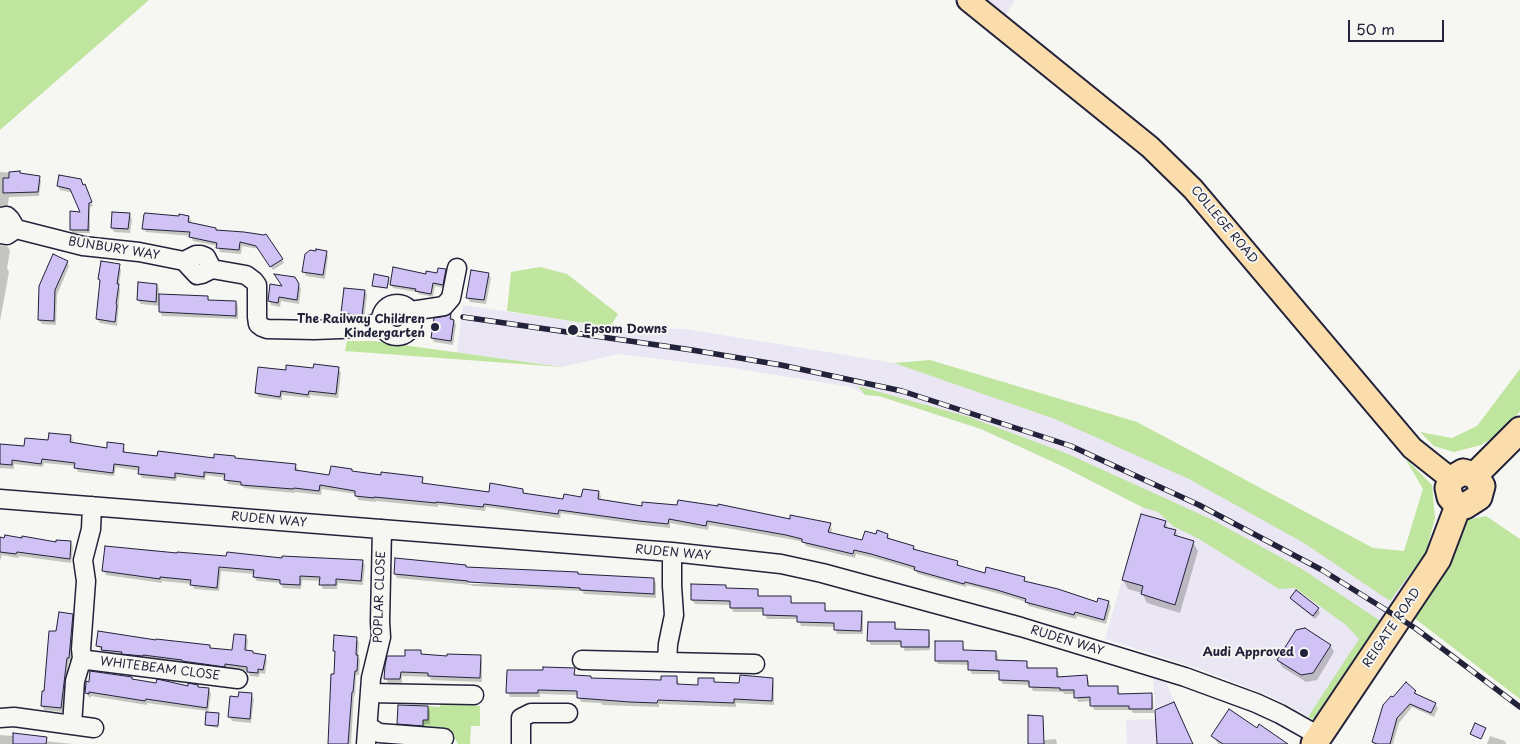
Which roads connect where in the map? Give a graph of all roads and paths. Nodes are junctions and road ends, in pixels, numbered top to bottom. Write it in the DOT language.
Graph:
graph roads {
  1 [pos="968,0"];
  2 [pos="0,217"];
  3 [pos="8,232"];
  4 [pos="457,268"];
  5 [pos="412,311"];
  6 [pos="381,321"];
  7 [pos="1520,430"];
  8 [pos="1475,475"];
  9 [pos="1451,479"];
  10 [pos="0,499"];
  11 [pos="92,506"];
  12 [pos="1458,506"];
  13 [pos="382,529"];
  14 [pos="672,552"];
  15 [pos="82,658"];
  16 [pos="582,660"];
  17 [pos="667,662"];
  18 [pos="755,664"];
  19 [pos="238,679"];
  20 [pos="370,693"];
  21 [pos="474,695"];
  22 [pos="568,714"];
  23 [pos="0,718"];
  24 [pos="72,725"];
  25 [pos="368,726"];
  26 [pos="94,728"];
  27 [pos="444,738"];
  28 [pos="1317,740"];
  29 [pos="366,744"];
  30 [pos="521,744"];
  1 -- 9 [label="main road, COLLEGE ROAD"];
  2 -- 3 [label="street, BUNBURY WAY"];
  3 -- 6 [label="street, BUNBURY WAY"];
  4 -- 5 [label="street"];
  5 -- 6 [label="street"];
  5 -- 6 [label="street"];
  7 -- 8 [label="highway"];
  8 -- 9 [label="highway"];
  8 -- 12 [label="highway"];
  9 -- 12 [label="highway"];
  10 -- 11 [label="street, RUDEN WAY"];
  11 -- 13 [label="street, RUDEN WAY"];
  11 -- 15 [label="street, WHITEBEAM CLOSE"];
  12 -- 28 [label="highway, REIGATE ROAD"];
  13 -- 14 [label="street, RUDEN WAY"];
  13 -- 20 [label="street, POPLAR CLOSE"];
  14 -- 17 [label="street"];
  14 -- 28 [label="street, RUDEN WAY"];
  15 -- 19 [label="street, WHITEBEAM CLOSE"];
  15 -- 24 [label="street, WHITEBEAM CLOSE"];
  16 -- 17 [label="street"];
  17 -- 18 [label="street"];
  20 -- 21 [label="street"];
  20 -- 25 [label="street, POPLAR CLOSE"];
  22 -- 30 [label="street"];
  23 -- 24 [label="street"];
  24 -- 26 [label="street"];
  25 -- 27 [label="street"];
  25 -- 29 [label="street, POPLAR CLOSE"];
}
